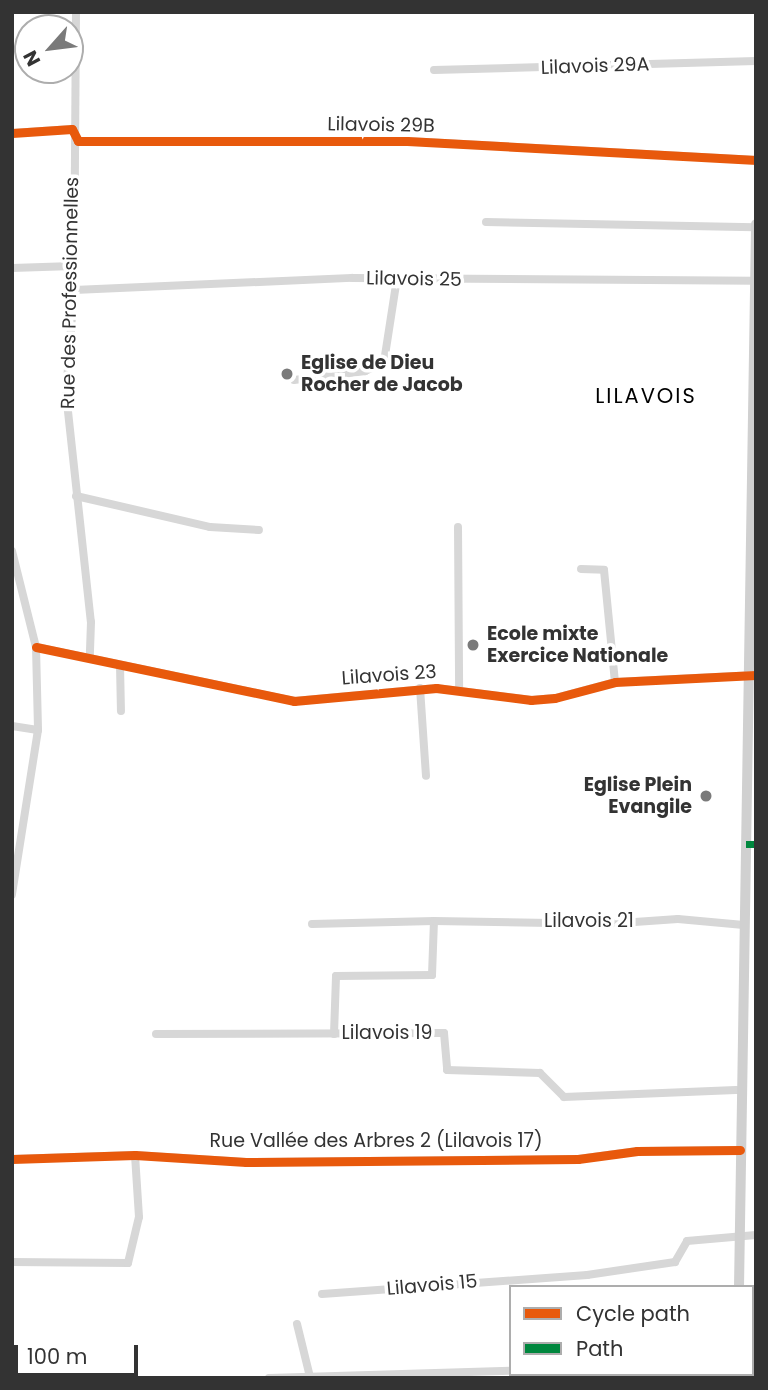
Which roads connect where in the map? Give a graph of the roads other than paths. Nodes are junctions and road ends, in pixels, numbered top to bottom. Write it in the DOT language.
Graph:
graph roads {
  1 [pos="76,12"];
  2 [pos="756,61"];
  3 [pos="434,70"];
  4 [pos="72,130"];
  5 [pos="12,133"];
  6 [pos="756,160"];
  7 [pos="486,222"];
  8 [pos="756,225"];
  9 [pos="73,266"];
  10 [pos="12,268"];
  11 [pos="397,278"];
  12 [pos="754,281"];
  13 [pos="74,290"];
  14 [pos="754,376"];
  15 [pos="294,380"];
  16 [pos="754,416"];
  17 [pos="76,496"];
  18 [pos="458,527"];
  19 [pos="259,530"];
  20 [pos="12,551"];
  21 [pos="14,564"];
  22 [pos="581,569"];
  23 [pos="36,647"];
  24 [pos="90,657"];
  25 [pos="120,665"];
  26 [pos="752,675"];
  27 [pos="615,682"];
  28 [pos="419,688"];
  29 [pos="459,688"];
  30 [pos="121,711"];
  31 [pos="12,726"];
  32 [pos="38,730"];
  33 [pos="426,776"];
  34 [pos="12,895"];
  35 [pos="748,920"];
  36 [pos="434,921"];
  37 [pos="312,924"];
  38 [pos="156,1034"];
  39 [pos="334,1034"];
  40 [pos="742,1090"];
  41 [pos="740,1150"];
  42 [pos="135,1155"];
  43 [pos="12,1159"];
  44 [pos="756,1235"];
  45 [pos="739,1237"];
  46 [pos="12,1262"];
  47 [pos="738,1285"];
  48 [pos="322,1294"];
  49 [pos="298,1324"];
  50 [pos="509,1371"];
  51 [pos="310,1377"];
  52 [pos="269,1378"];
  1 -- 4 [label="street, Rue des Professionnelles"];
  2 -- 3 [label="street, Lilavois 29A"];
  4 -- 5 [label="street, Lilavois 29B"];
  4 -- 6 [label="street, Lilavois 29B"];
  4 -- 9 [label="street, Rue des Professionnelles"];
  7 -- 8 [label="street"];
  8 -- 12 [label="main road"];
  9 -- 10 [label="street"];
  9 -- 13 [label="street, Rue des Professionnelles"];
  11 -- 12 [label="street, Lilavois 25"];
  11 -- 13 [label="street, Lilavois 25"];
  11 -- 15 [label="street"];
  12 -- 14 [label="main road"];
  13 -- 17 [label="street, Rue des Professionnelles"];
  14 -- 16 [label="main road"];
  16 -- 26 [label="main road"];
  17 -- 19 [label="street"];
  17 -- 24 [label="street, Rue des Professionnelles"];
  18 -- 29 [label="street"];
  20 -- 21 [label="street"];
  21 -- 23 [label="street"];
  22 -- 27 [label="street"];
  23 -- 24 [label="street, Lilavois 23"];
  23 -- 32 [label="street"];
  24 -- 25 [label="street, Lilavois 23"];
  25 -- 28 [label="street, Lilavois 23"];
  25 -- 30 [label="street"];
  26 -- 27 [label="street, Lilavois 23"];
  26 -- 35 [label="main road"];
  27 -- 29 [label="street, Lilavois 23"];
  28 -- 29 [label="street, Lilavois 23"];
  28 -- 33 [label="street"];
  31 -- 32 [label="street"];
  32 -- 34 [label="street"];
  35 -- 36 [label="street, Lilavois 21"];
  35 -- 40 [label="main road"];
  36 -- 37 [label="street, Lilavois 21"];
  36 -- 39 [label="street"];
  38 -- 39 [label="street, Lilavois 19"];
  39 -- 40 [label="street, Lilavois 19"];
  40 -- 41 [label="main road"];
  41 -- 42 [label="street, Rue Vallée des Arbres 2 (Lilavois 17)"];
  41 -- 45 [label="main road"];
  42 -- 43 [label="street, Rue Vallée des Arbres 2 (Lilavois 17)"];
  42 -- 46 [label="street"];
  44 -- 45 [label="street"];
  45 -- 47 [label="main road"];
  45 -- 48 [label="street, Lilavois 15"];
  49 -- 51 [label="street"];
  50 -- 51 [label="street"];
  51 -- 52 [label="street"];
}
